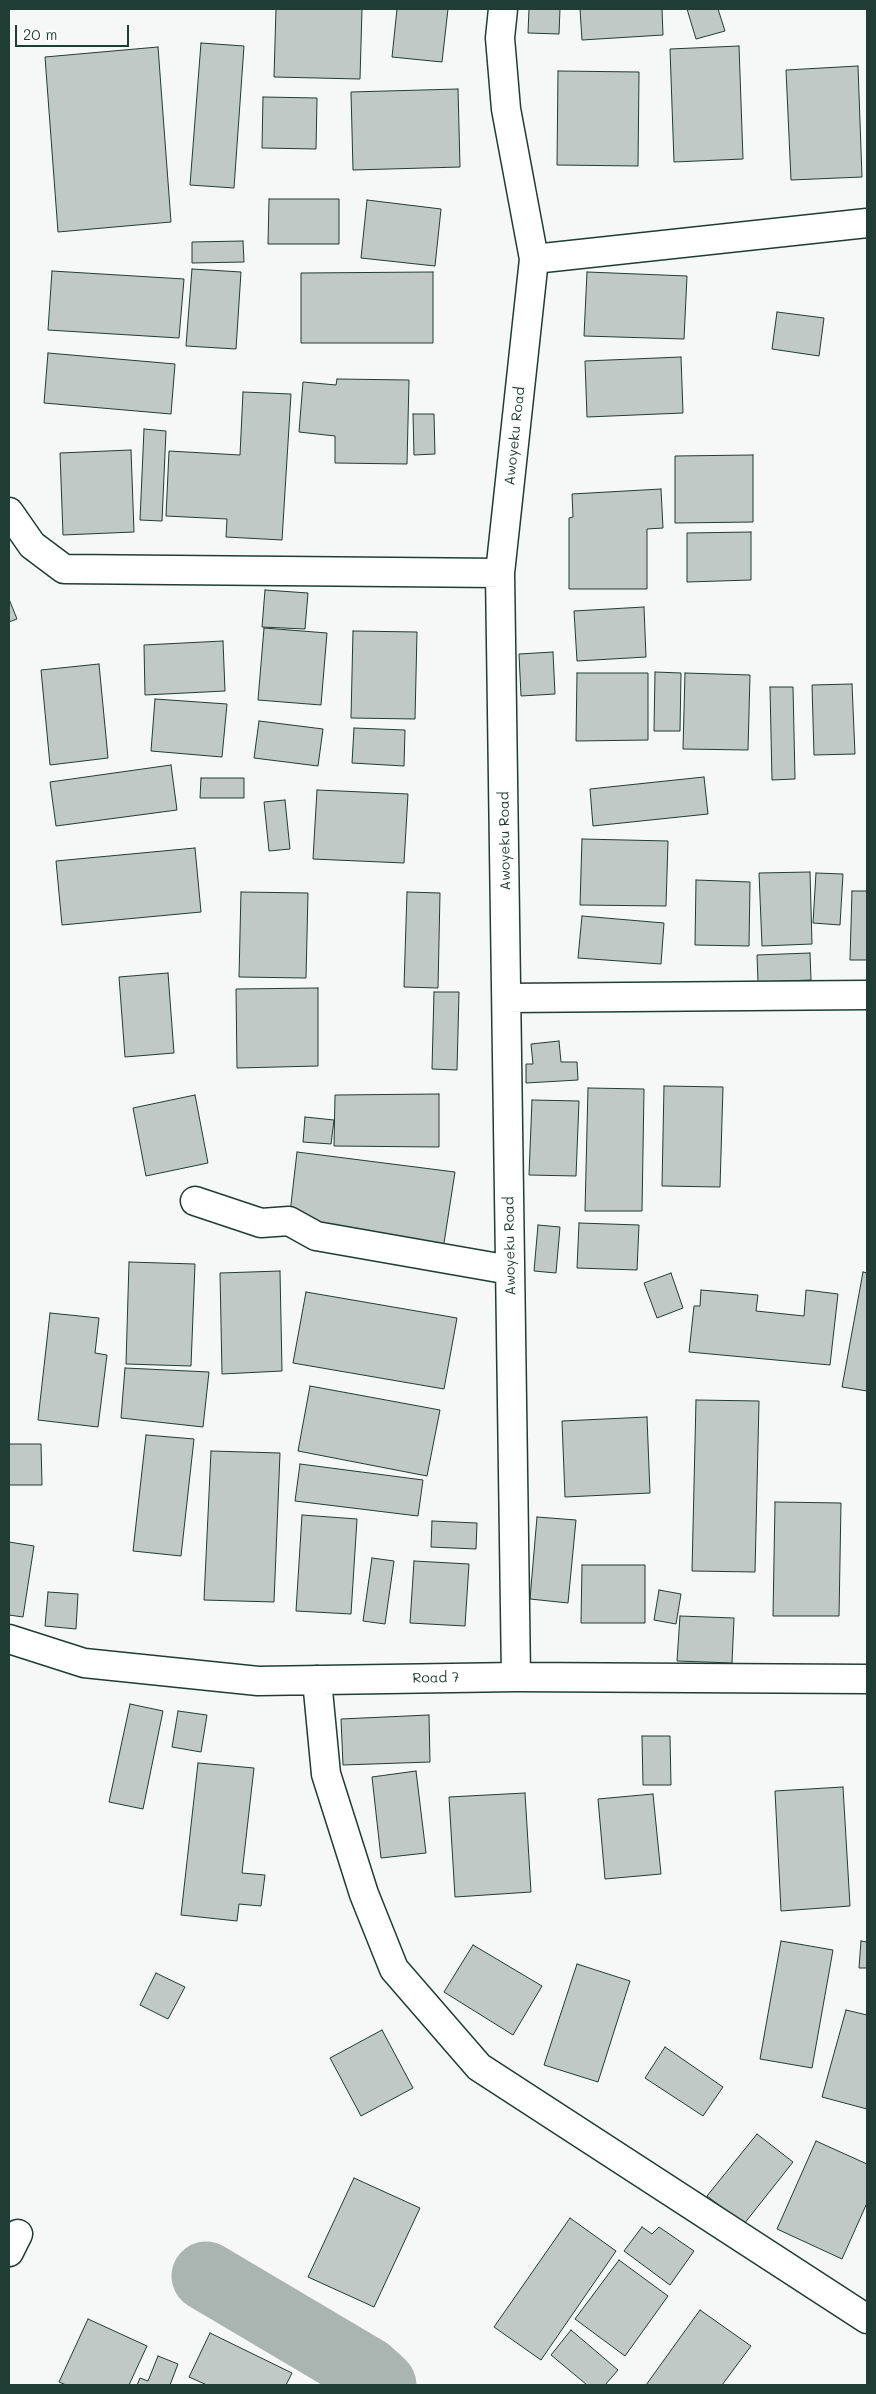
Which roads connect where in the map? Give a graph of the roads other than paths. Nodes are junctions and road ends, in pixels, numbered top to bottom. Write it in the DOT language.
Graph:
graph roads {
  1 [pos="503,9"];
  2 [pos="867,223"];
  3 [pos="534,259"];
  4 [pos="9,512"];
  5 [pos="500,573"];
  6 [pos="867,995"];
  7 [pos="507,998"];
  8 [pos="195,1201"];
  9 [pos="510,1270"];
  10 [pos="9,1639"];
  11 [pos="516,1677"];
  12 [pos="867,1679"];
  13 [pos="317,1680"];
  14 [pos="867,2319"];
  1 -- 3 [label="street, Awoyeku Road"];
  2 -- 3 [label="street"];
  3 -- 5 [label="street, Awoyeku Road"];
  4 -- 5 [label="street"];
  5 -- 7 [label="street, Awoyeku Road"];
  6 -- 7 [label="street"];
  7 -- 9 [label="street, Awoyeku Road"];
  8 -- 9 [label="street"];
  9 -- 11 [label="street, Awoyeku Road"];
  10 -- 13 [label="street, Road 7"];
  11 -- 12 [label="street, Road 7"];
  11 -- 13 [label="street, Road 7"];
  13 -- 14 [label="street"];
}
